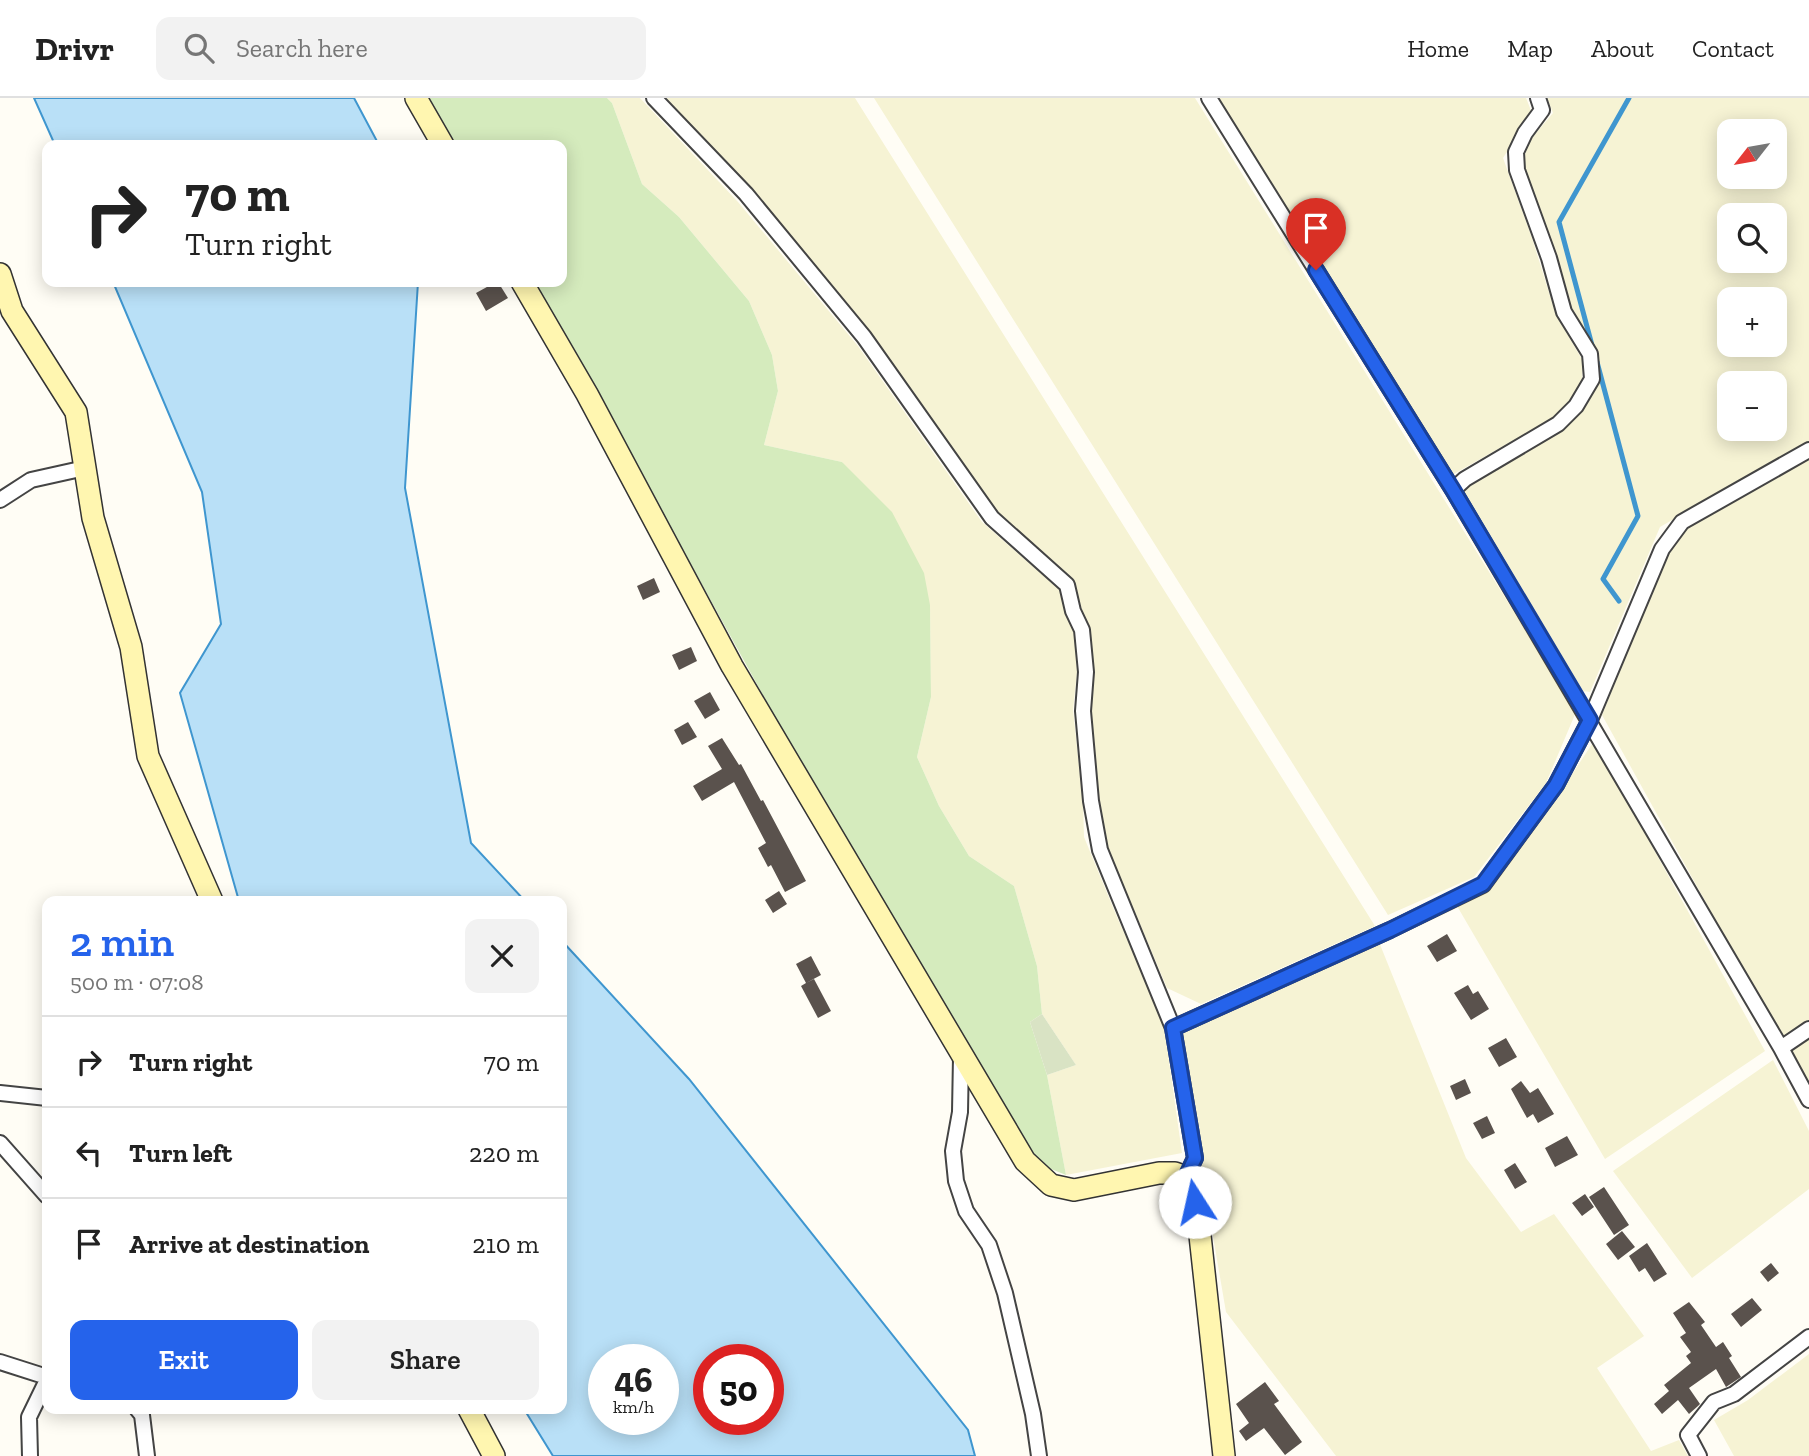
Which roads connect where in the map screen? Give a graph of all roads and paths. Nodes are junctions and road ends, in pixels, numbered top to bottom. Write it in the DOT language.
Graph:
graph roads {
  1 [pos="416,98"];
  2 [pos="654,98"];
  3 [pos="1209,98"];
  4 [pos="1538,98"];
  5 [pos="440,140"];
  6 [pos="0,274"];
  7 [pos="525,287"];
  8 [pos="1809,450"];
  9 [pos="85,468"];
  10 [pos="1453,490"];
  11 [pos="0,500"];
  12 [pos="1590,720"];
  13 [pos="210,896"];
  14 [pos="1173,1028"];
  15 [pos="1809,1029"];
  16 [pos="1781,1048"];
  17 [pos="961,1053"];
  18 [pos="0,1093"];
  19 [pos="42,1097"];
  20 [pos="1809,1100"];
  21 [pos="0,1143"];
  22 [pos="1186,1177"];
  23 [pos="42,1190"];
  24 [pos="1809,1337"];
  25 [pos="0,1362"];
  26 [pos="42,1377"];
  27 [pos="42,1390"];
  28 [pos="141,1414"];
  29 [pos="472,1414"];
  30 [pos="30,1456"];
  31 [pos="147,1456"];
  32 [pos="494,1456"];
  33 [pos="1039,1456"];
  34 [pos="1224,1456"];
  35 [pos="1699,1456"];
  1 -- 5 [label="main road"];
  2 -- 14 [label="street"];
  3 -- 10 [label="street"];
  4 -- 10 [label="street"];
  6 -- 9 [label="main road"];
  7 -- 17 [label="main road"];
  8 -- 12 [label="street"];
  9 -- 11 [label="street"];
  9 -- 13 [label="main road"];
  10 -- 12 [label="street"];
  12 -- 14 [label="street"];
  12 -- 16 [label="street"];
  14 -- 22 [label="street"];
  15 -- 16 [label="street"];
  16 -- 20 [label="street"];
  17 -- 22 [label="main road"];
  17 -- 33 [label="street"];
  18 -- 19 [label="street"];
  21 -- 23 [label="street"];
  22 -- 34 [label="main road"];
  24 -- 35 [label="street"];
  25 -- 26 [label="street"];
  27 -- 30 [label="street"];
  28 -- 31 [label="street"];
  29 -- 32 [label="main road"];
}
